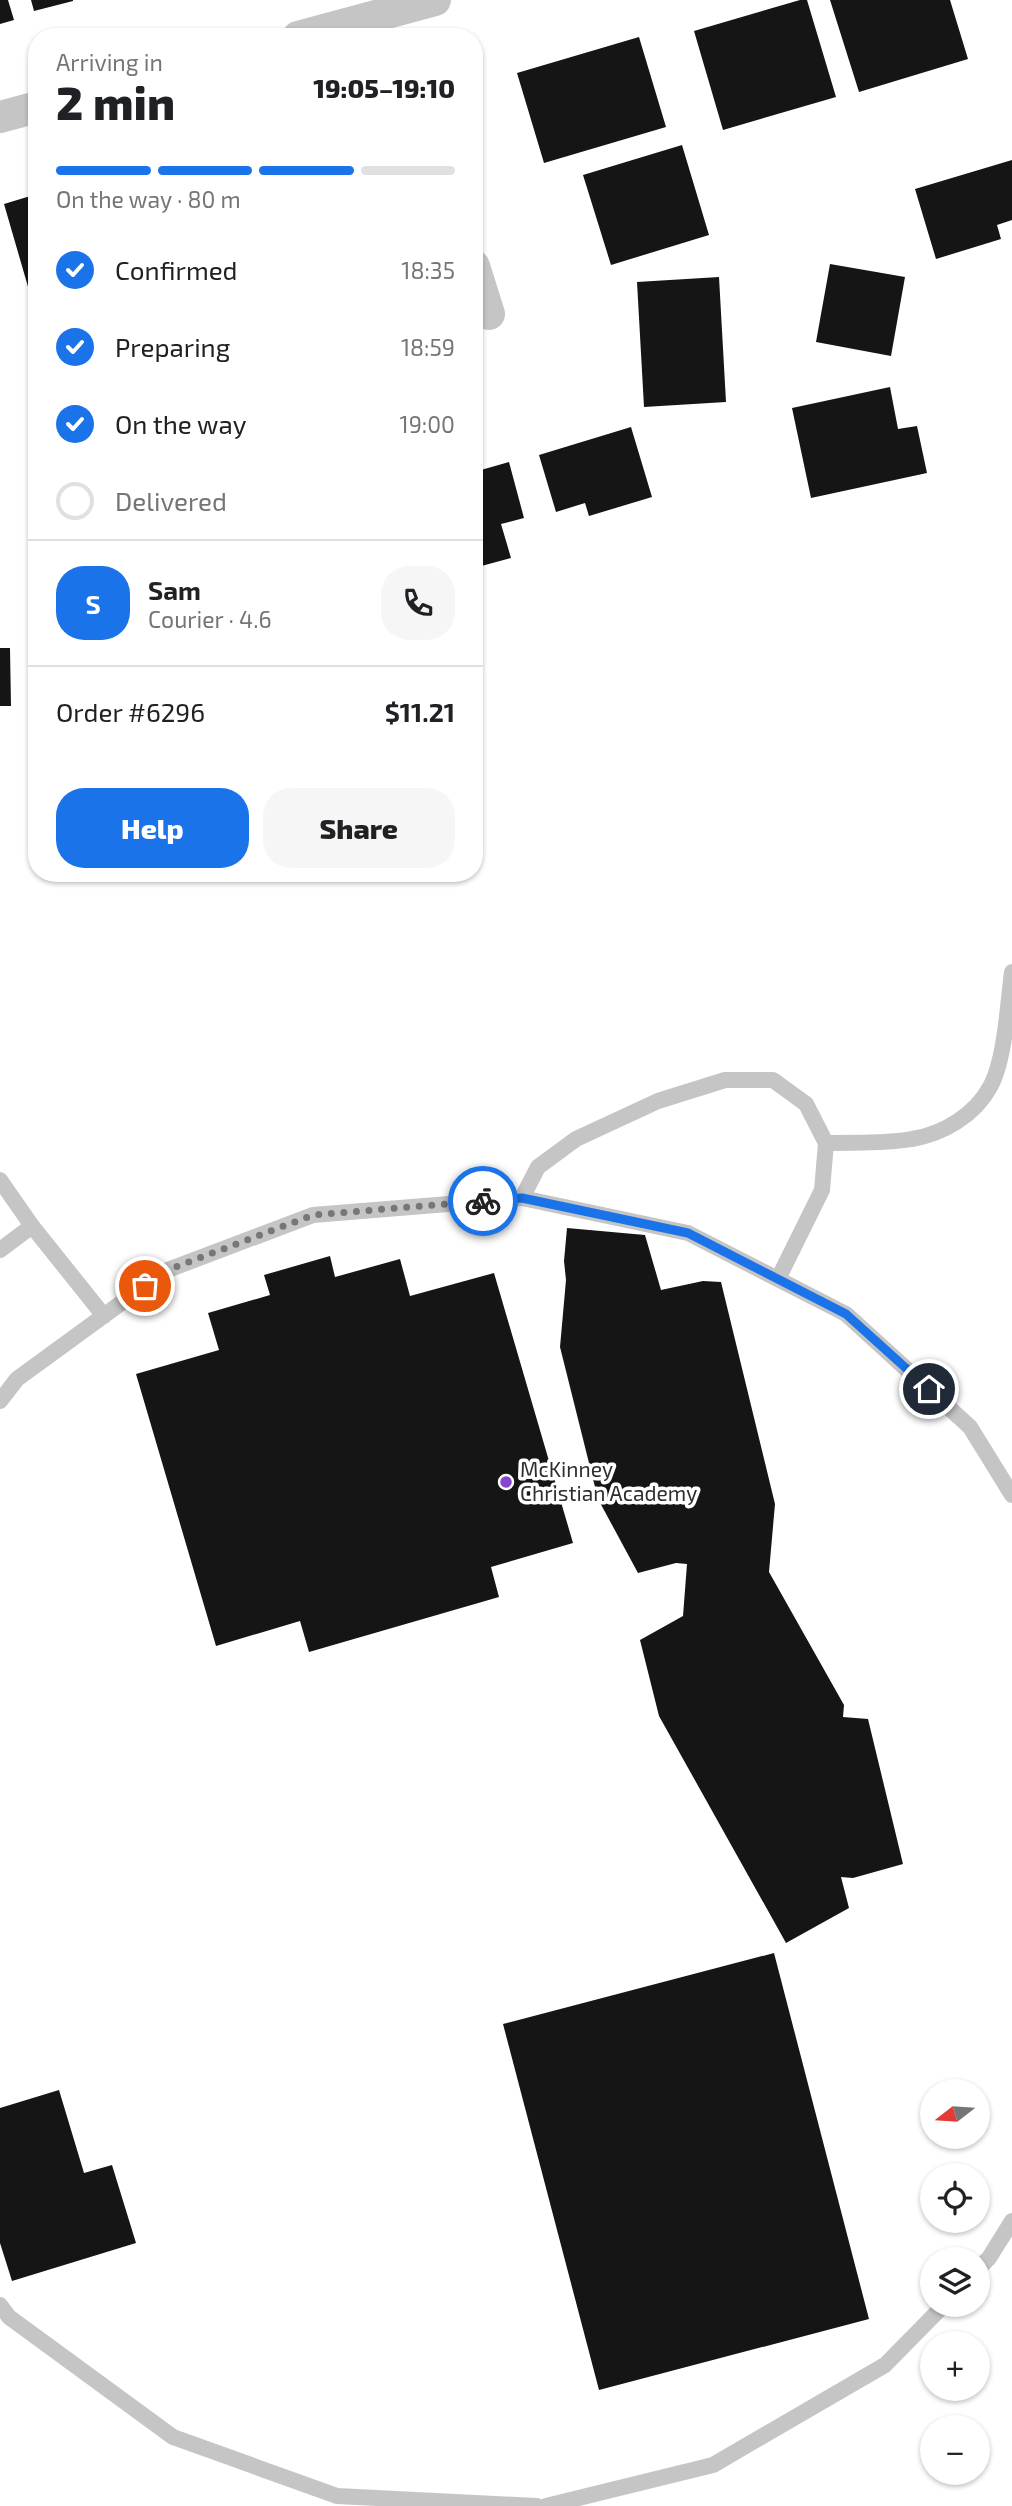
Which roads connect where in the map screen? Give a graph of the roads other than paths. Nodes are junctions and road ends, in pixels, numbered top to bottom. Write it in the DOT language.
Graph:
graph roads {
  1 [pos="435,0"];
  2 [pos="400,24"];
  3 [pos="369,28"];
  4 [pos="28,109"];
  5 [pos="0,117"];
  6 [pos="483,295"];
  7 [pos="489,314"];
  8 [pos="1012,972"];
  9 [pos="826,1143"];
  10 [pos="0,1180"];
  11 [pos="522,1198"];
  12 [pos="32,1226"];
  13 [pos="0,1250"];
  14 [pos="778,1279"];
  15 [pos="104,1316"];
  16 [pos="0,1401"];
  17 [pos="1012,1495"];
  18 [pos="1012,2221"];
  19 [pos="990,2256"];
  20 [pos="3,2315"];
  21 [pos="932,2317"];
  22 [pos="537,2506"];
  23 [pos="546,2506"];
  1 -- 2 [label="street"];
  2 -- 3 [label="street"];
  4 -- 5 [label="street"];
  6 -- 7 [label="street"];
  8 -- 9 [label="lane"];
  9 -- 11 [label="lane"];
  9 -- 14 [label="lane"];
  10 -- 12 [label="lane"];
  11 -- 14 [label="lane"];
  11 -- 15 [label="lane"];
  12 -- 13 [label="lane"];
  12 -- 15 [label="lane"];
  14 -- 17 [label="lane"];
  15 -- 16 [label="lane"];
  18 -- 19 [label="lane"];
  20 -- 22 [label="lane"];
  21 -- 23 [label="lane"];
}
